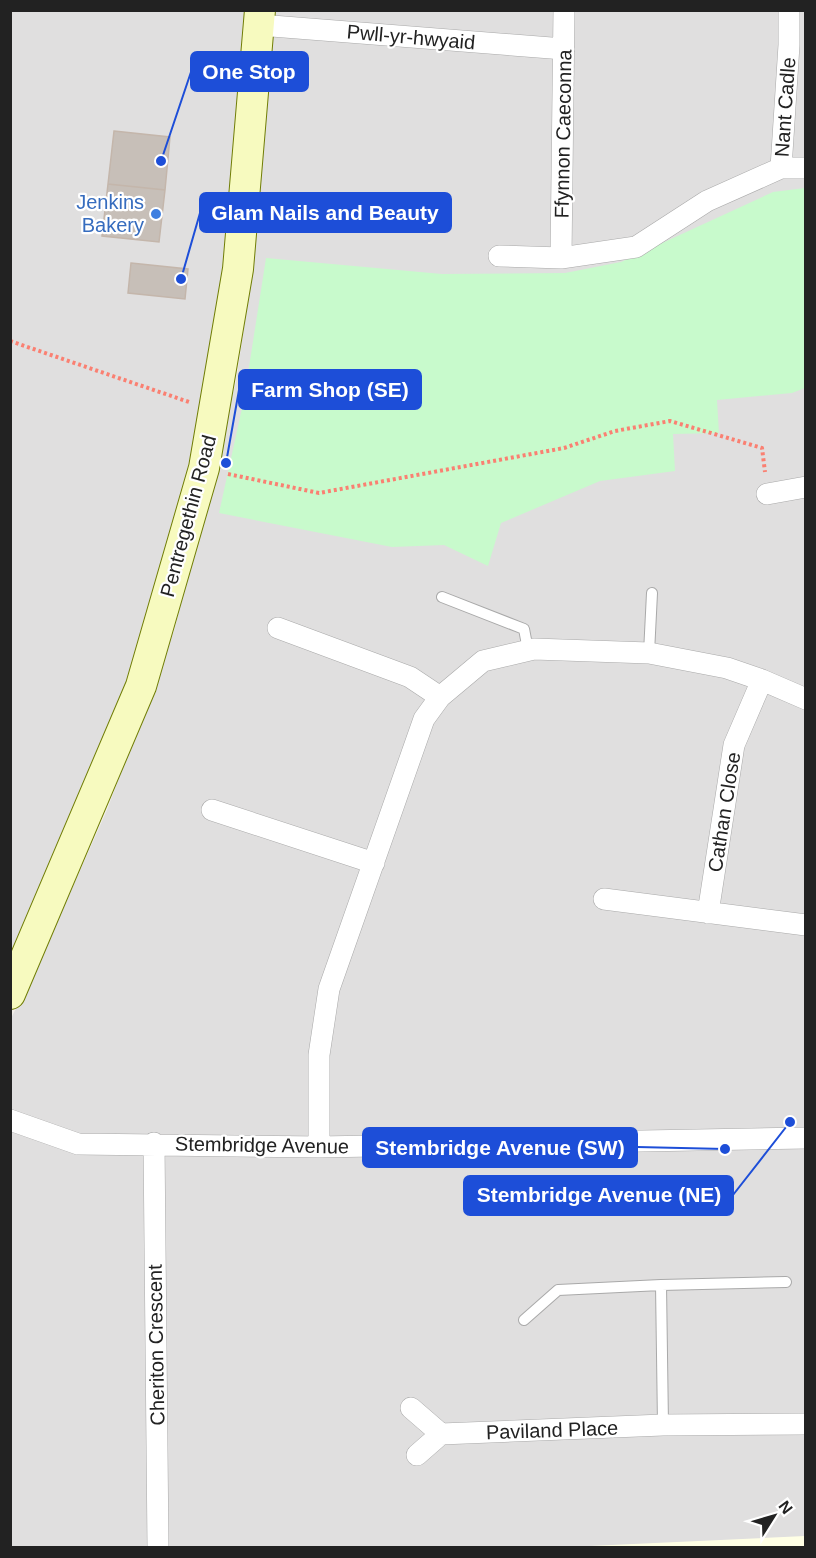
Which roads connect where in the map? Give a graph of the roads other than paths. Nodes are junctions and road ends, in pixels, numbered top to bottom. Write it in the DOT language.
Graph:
graph roads {
  1 [pos="564,10"];
  2 [pos="789,10"];
  3 [pos="260,18"];
  4 [pos="564,49"];
  5 [pos="781,168"];
  6 [pos="806,168"];
  7 [pos="499,256"];
  8 [pos="561,258"];
  9 [pos="806,487"];
  10 [pos="767,494"];
  11 [pos="652,593"];
  12 [pos="442,597"];
  13 [pos="278,628"];
  14 [pos="528,650"];
  15 [pos="649,653"];
  16 [pos="762,680"];
  17 [pos="440,697"];
  18 [pos="806,699"];
  19 [pos="212,810"];
  20 [pos="374,862"];
  21 [pos="604,899"];
  22 [pos="708,913"];
  23 [pos="806,925"];
  24 [pos="10,994"];
  25 [pos="10,1120"];
  26 [pos="806,1138"];
  27 [pos="154,1143"];
  28 [pos="319,1147"];
  29 [pos="786,1282"];
  30 [pos="661,1285"];
  31 [pos="524,1320"];
  32 [pos="411,1408"];
  33 [pos="806,1424"];
  34 [pos="663,1425"];
  35 [pos="441,1434"];
  36 [pos="417,1455"];
  37 [pos="158,1548"];
  1 -- 4 [label="street, Ffynnon Caeconna"];
  2 -- 5 [label="street, Nant Cadle"];
  3 -- 4 [label="street, Pwll-yr-hwyaid"];
  3 -- 24 [label="street, Pentregethin Road"];
  4 -- 8 [label="street, Ffynnon Caeconna"];
  5 -- 6 [label="street"];
  5 -- 8 [label="street"];
  7 -- 8 [label="street"];
  9 -- 10 [label="street"];
  11 -- 15 [label="lane"];
  12 -- 14 [label="lane"];
  13 -- 17 [label="street"];
  14 -- 15 [label="street"];
  14 -- 17 [label="street"];
  15 -- 16 [label="street"];
  16 -- 18 [label="street"];
  16 -- 22 [label="street, Cathan Close"];
  17 -- 20 [label="street"];
  19 -- 20 [label="street"];
  20 -- 28 [label="street"];
  21 -- 22 [label="street"];
  22 -- 23 [label="street"];
  25 -- 27 [label="street, Stembridge Avenue"];
  26 -- 28 [label="street, Stembridge Avenue"];
  27 -- 28 [label="street, Stembridge Avenue"];
  27 -- 37 [label="street, Cheriton Crescent"];
  29 -- 30 [label="lane"];
  30 -- 31 [label="lane"];
  30 -- 34 [label="lane"];
  32 -- 35 [label="street"];
  33 -- 34 [label="street, Paviland Place"];
  34 -- 35 [label="street, Paviland Place"];
  35 -- 36 [label="street"];
}
